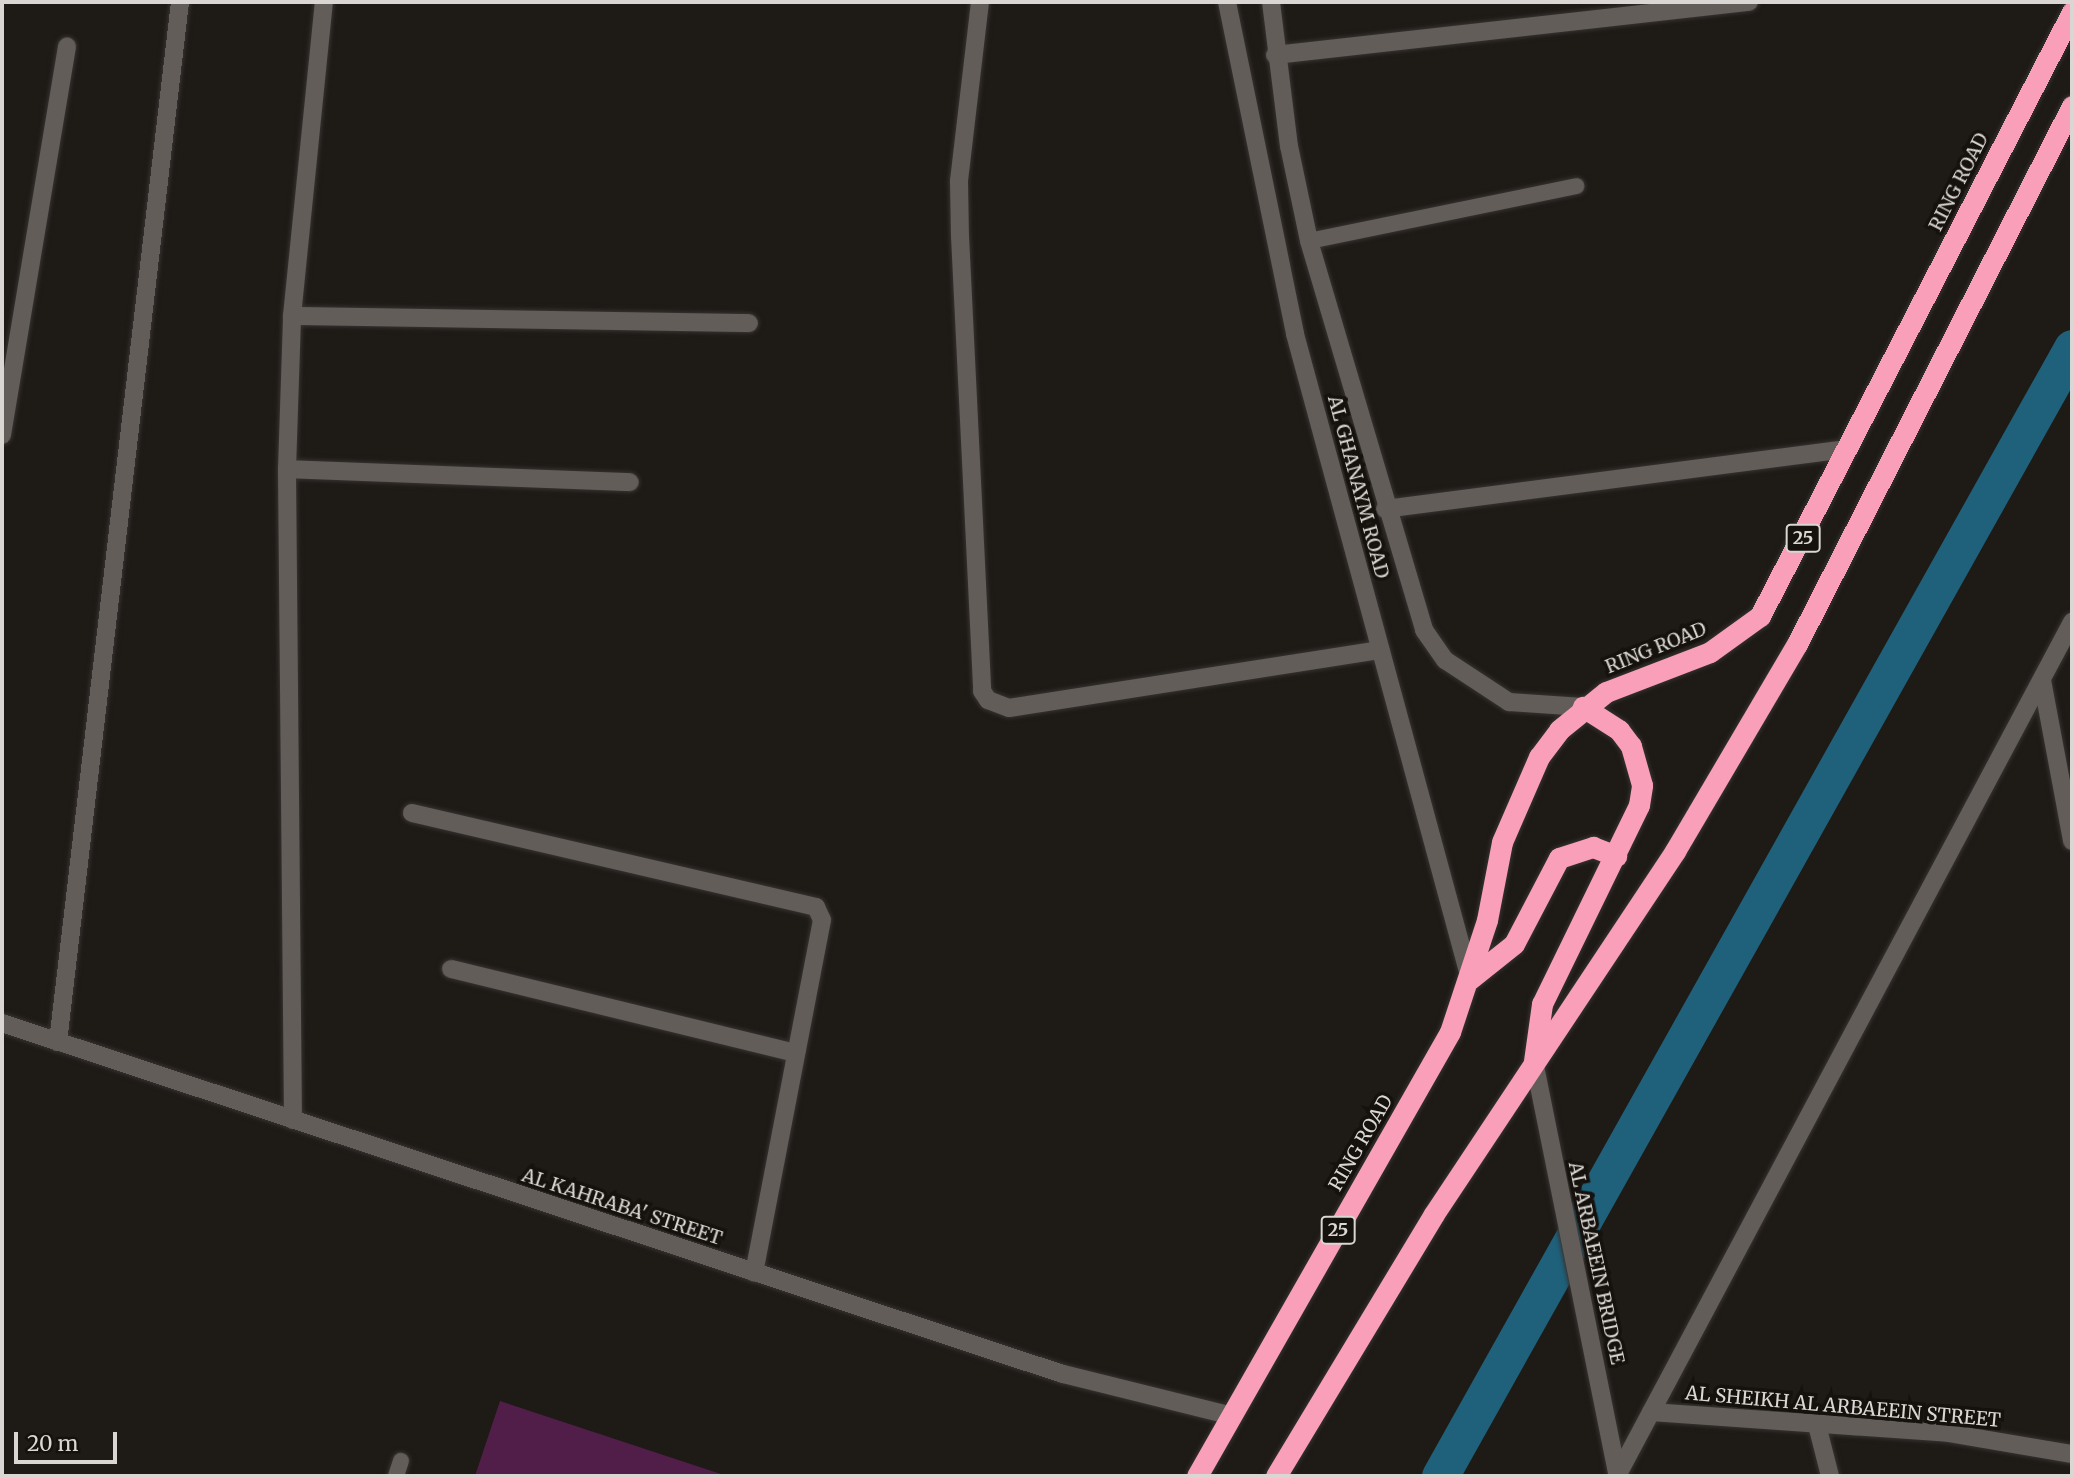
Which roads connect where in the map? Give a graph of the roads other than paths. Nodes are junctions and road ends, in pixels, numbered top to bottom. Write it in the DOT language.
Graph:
graph roads {
  1 [pos="180,2"];
  2 [pos="324,2"];
  3 [pos="979,2"];
  4 [pos="1227,2"];
  5 [pos="1271,2"];
  6 [pos="1749,2"];
  7 [pos="2072,12"];
  8 [pos="67,46"];
  9 [pos="1275,55"];
  10 [pos="2072,106"];
  11 [pos="1576,186"];
  12 [pos="1309,241"];
  13 [pos="292,316"];
  14 [pos="749,323"];
  15 [pos="2,435"];
  16 [pos="1848,449"];
  17 [pos="287,469"];
  18 [pos="630,482"];
  19 [pos="1385,509"];
  20 [pos="2072,622"];
  21 [pos="1380,650"];
  22 [pos="2042,680"];
  23 [pos="1583,707"];
  24 [pos="412,813"];
  25 [pos="2072,841"];
  26 [pos="1616,856"];
  27 [pos="451,969"];
  28 [pos="1470,979"];
  29 [pos="2,1023"];
  30 [pos="58,1042"];
  31 [pos="796,1053"];
  32 [pos="1534,1061"];
  33 [pos="293,1120"];
  34 [pos="754,1273"];
  35 [pos="1651,1412"];
  36 [pos="1233,1416"];
  37 [pos="1817,1425"];
  38 [pos="2072,1454"];
  39 [pos="1197,1476"];
  40 [pos="1276,1476"];
  41 [pos="1618,1476"];
  42 [pos="1830,1476"];
  1 -- 30 [label="street"];
  2 -- 13 [label="street"];
  3 -- 21 [label="street"];
  4 -- 21 [label="street, AL GHANAYM ROAD"];
  5 -- 9 [label="street, AL GHANAYM ROAD"];
  6 -- 9 [label="street"];
  7 -- 16 [label="highway, RING ROAD / 25"];
  8 -- 15 [label="street"];
  9 -- 12 [label="street, AL GHANAYM ROAD"];
  10 -- 32 [label="highway, 25"];
  11 -- 12 [label="lane"];
  12 -- 19 [label="street, AL GHANAYM ROAD"];
  13 -- 14 [label="street"];
  13 -- 17 [label="street"];
  16 -- 19 [label="street"];
  16 -- 23 [label="highway, RING ROAD / 25"];
  17 -- 18 [label="street"];
  17 -- 33 [label="street"];
  19 -- 23 [label="street, AL GHANAYM ROAD"];
  20 -- 22 [label="street"];
  21 -- 28 [label="street, AL GHANAYM ROAD"];
  22 -- 25 [label="street"];
  22 -- 35 [label="street"];
  23 -- 26 [label="highway"];
  23 -- 28 [label="highway, RING ROAD / 25"];
  24 -- 31 [label="street"];
  26 -- 28 [label="highway"];
  26 -- 32 [label="highway"];
  27 -- 31 [label="street"];
  28 -- 36 [label="highway, RING ROAD / 25"];
  29 -- 30 [label="street, AL KAHRABA' STREET"];
  30 -- 33 [label="street, AL KAHRABA' STREET"];
  31 -- 34 [label="street"];
  32 -- 40 [label="highway, 25"];
  32 -- 41 [label="street, AL ARBAEEIN BRIDGE"];
  33 -- 34 [label="street, AL KAHRABA' STREET"];
  34 -- 36 [label="street, AL KAHRABA' STREET"];
  35 -- 37 [label="street, AL SHEIKH AL ARBAEEIN STREET"];
  35 -- 41 [label="street"];
  36 -- 39 [label="highway, RING ROAD / 25"];
  37 -- 38 [label="street, AL SHEIKH AL ARBAEEIN STREET"];
  37 -- 42 [label="street"];
}
